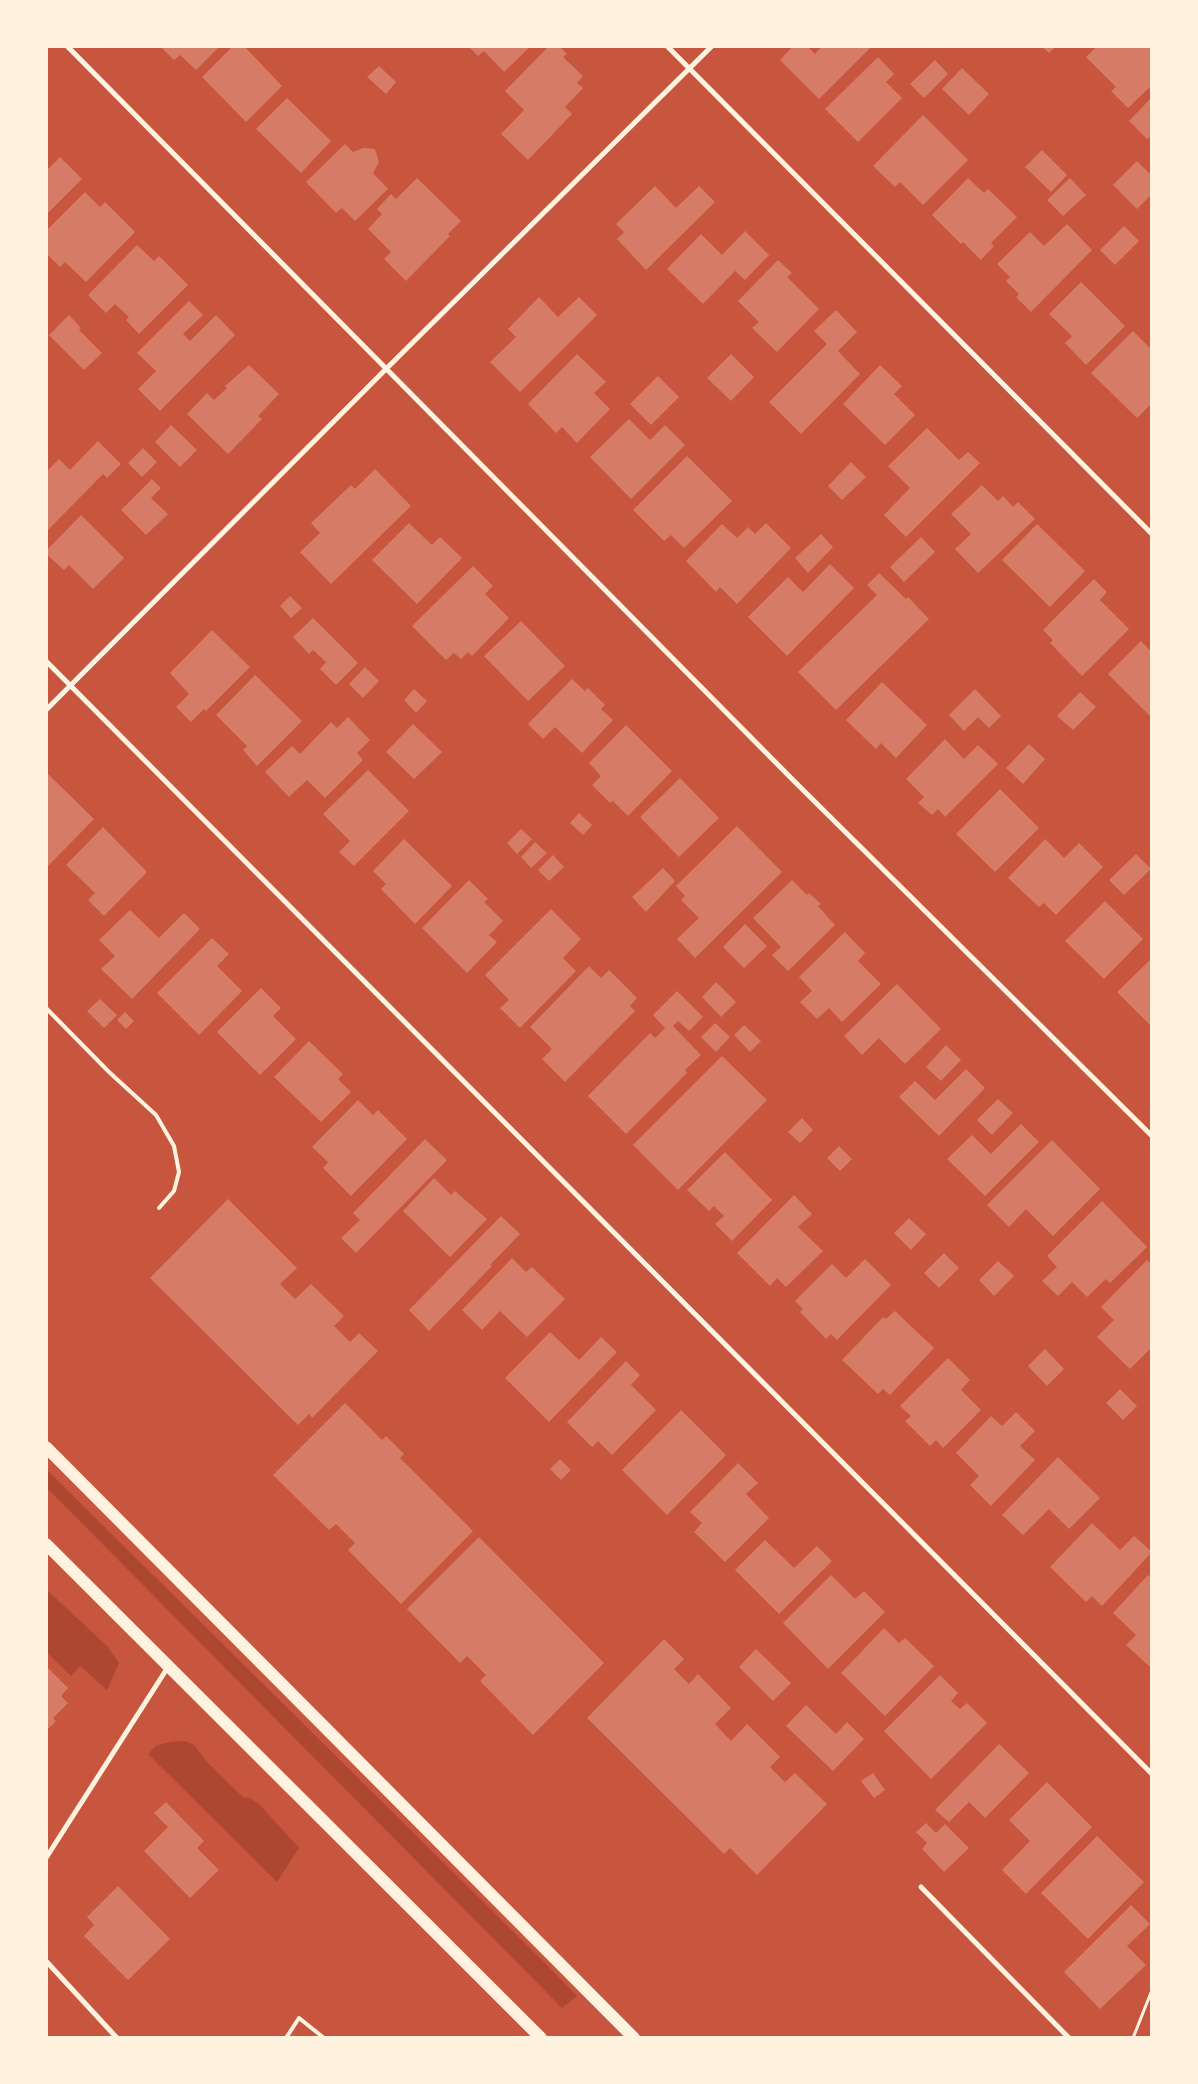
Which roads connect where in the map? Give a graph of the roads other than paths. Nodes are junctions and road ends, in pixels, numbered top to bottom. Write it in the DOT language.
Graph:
graph roads {
  1 [pos="67,46"];
  2 [pos="667,46"];
  3 [pos="712,46"];
  4 [pos="689,69"];
  5 [pos="386,369"];
  6 [pos="1152,534"];
  7 [pos="46,661"];
  8 [pos="70,685"];
  9 [pos="46,710"];
  10 [pos="46,1008"];
  11 [pos="1152,1136"];
  12 [pos="159,1208"];
  13 [pos="46,1446"];
  14 [pos="46,1544"];
  15 [pos="168,1667"];
  16 [pos="1152,1774"];
  17 [pos="46,1858"];
  18 [pos="921,1887"];
  19 [pos="46,1961"];
  20 [pos="117,2038"];
  21 [pos="286,2038"];
  22 [pos="324,2038"];
  23 [pos="541,2038"];
  24 [pos="634,2038"];
  25 [pos="1069,2038"];
  1 -- 5 [label="street"];
  2 -- 4 [label="street"];
  3 -- 4 [label="street"];
  4 -- 5 [label="street"];
  4 -- 6 [label="street"];
  5 -- 8 [label="street"];
  5 -- 11 [label="street"];
  7 -- 8 [label="street"];
  8 -- 9 [label="street"];
  8 -- 16 [label="street"];
  10 -- 12 [label="lane"];
  13 -- 24 [label="main road"];
  14 -- 15 [label="main road"];
  15 -- 17 [label="street"];
  15 -- 23 [label="main road"];
  18 -- 25 [label="street"];
  19 -- 20 [label="street"];
  21 -- 22 [label="lane"];
}
